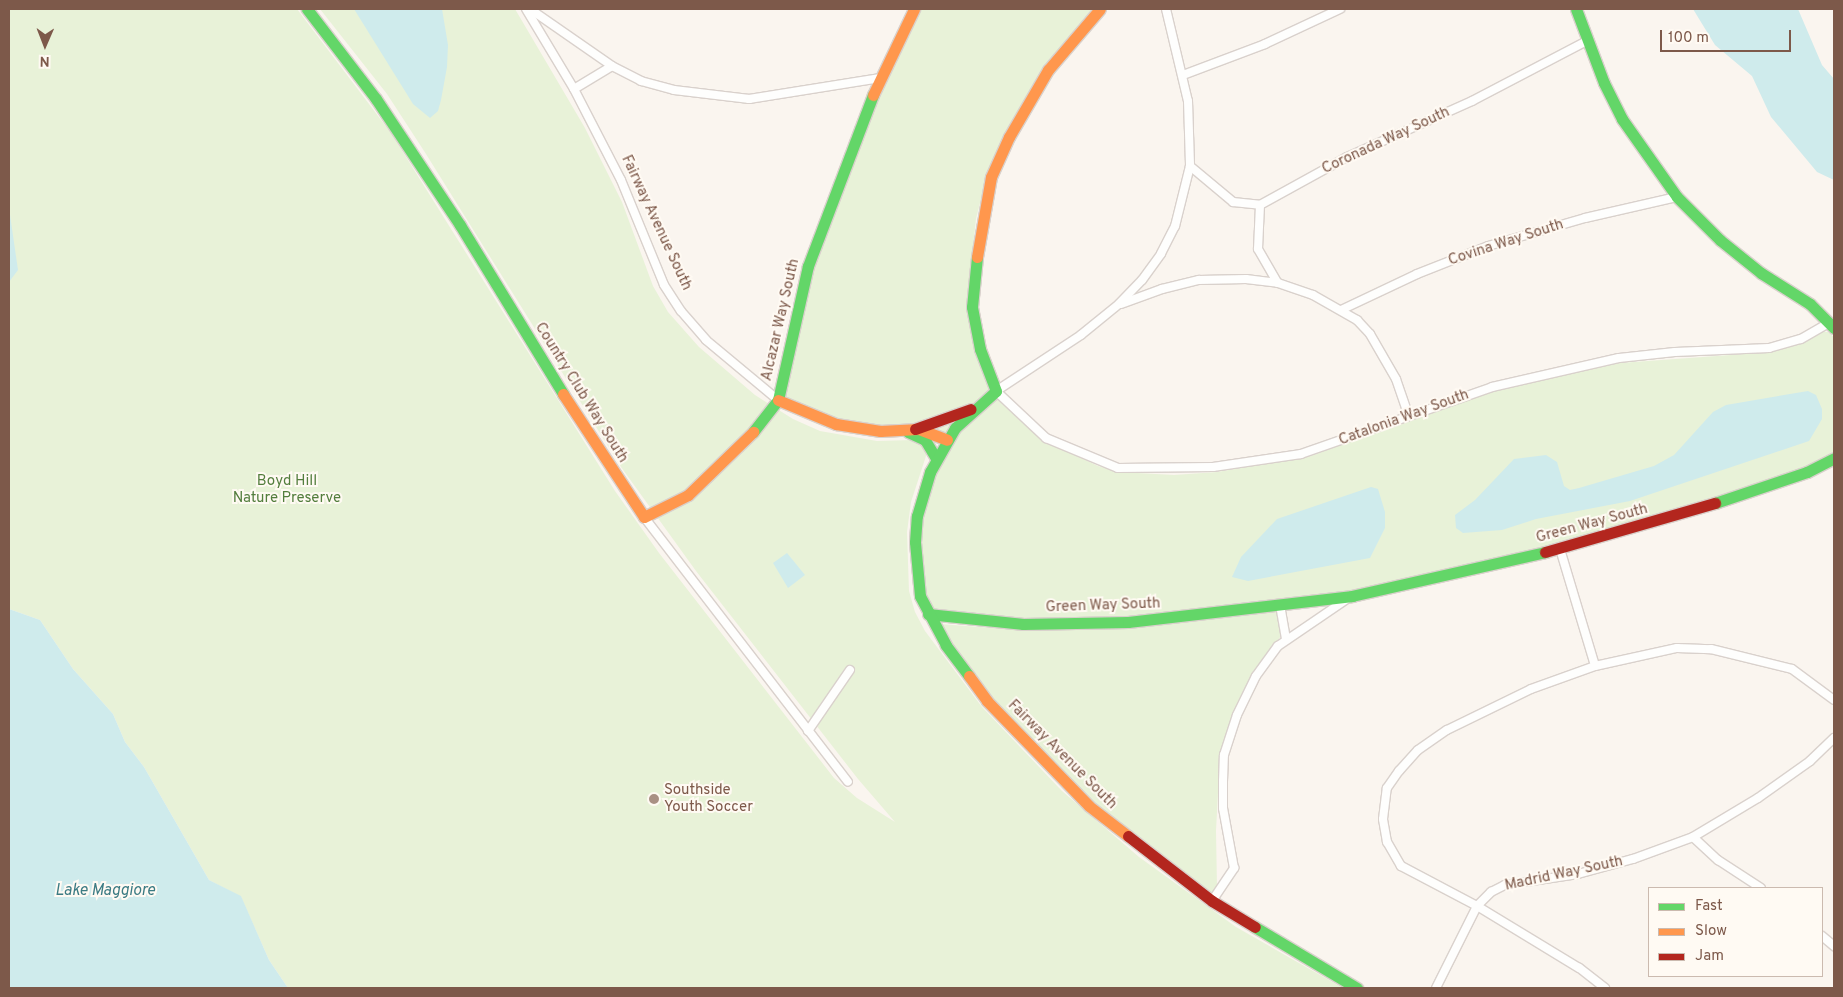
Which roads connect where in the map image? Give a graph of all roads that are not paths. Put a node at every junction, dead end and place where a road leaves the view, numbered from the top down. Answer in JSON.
{"nodes":[{"id":1,"x":306,"y":9,"type":"edge"},
{"id":2,"x":528,"y":9,"type":"edge"},
{"id":3,"x":914,"y":9,"type":"edge"},
{"id":4,"x":1100,"y":9,"type":"edge"},
{"id":5,"x":1166,"y":9,"type":"edge"},
{"id":6,"x":1340,"y":9,"type":"edge"},
{"id":7,"x":1576,"y":9,"type":"edge"},
{"id":8,"x":1587,"y":41,"type":"junction"},
{"id":9,"x":612,"y":66,"type":"junction"},
{"id":10,"x":1184,"y":75,"type":"junction"},
{"id":11,"x":880,"y":78,"type":"junction"},
{"id":12,"x":574,"y":89,"type":"junction"},
{"id":13,"x":1190,"y":166,"type":"junction"},
{"id":14,"x":1677,"y":197,"type":"junction"},
{"id":15,"x":1260,"y":205,"type":"junction"},
{"id":16,"x":1278,"y":284,"type":"junction"},
{"id":17,"x":1119,"y":304,"type":"junction"},
{"id":18,"x":1341,"y":310,"type":"junction"},
{"id":19,"x":1832,"y":326,"type":"edge"},
{"id":20,"x":996,"y":391,"type":"junction"},
{"id":21,"x":778,"y":400,"type":"junction"},
{"id":22,"x":975,"y":408,"type":"junction"},
{"id":23,"x":1408,"y":414,"type":"junction"},
{"id":24,"x":910,"y":430,"type":"junction"},
{"id":25,"x":947,"y":440,"type":"junction"},
{"id":26,"x":936,"y":458,"type":"junction"},
{"id":27,"x":1834,"y":458,"type":"edge"},
{"id":28,"x":644,"y":517,"type":"junction"},
{"id":29,"x":1560,"y":549,"type":"junction"},
{"id":30,"x":1352,"y":596,"type":"junction"},
{"id":31,"x":1280,"y":605,"type":"junction"},
{"id":32,"x":928,"y":614,"type":"junction"},
{"id":33,"x":1286,"y":640,"type":"junction"},
{"id":34,"x":1595,"y":666,"type":"junction"},
{"id":35,"x":850,"y":670,"type":"dead end"},
{"id":36,"x":1834,"y":700,"type":"edge"},
{"id":37,"x":808,"y":731,"type":"junction"},
{"id":38,"x":1834,"y":738,"type":"edge"},
{"id":39,"x":848,"y":782,"type":"dead end"},
{"id":40,"x":1693,"y":837,"type":"junction"},
{"id":41,"x":1759,"y":887,"type":"edge"},
{"id":42,"x":1212,"y":901,"type":"junction"},
{"id":43,"x":1477,"y":906,"type":"junction"},
{"id":44,"x":1823,"y":937,"type":"edge"},
{"id":45,"x":1834,"y":946,"type":"edge"},
{"id":46,"x":1357,"y":988,"type":"edge"},
{"id":47,"x":1436,"y":988,"type":"edge"},
{"id":48,"x":1605,"y":988,"type":"edge"}],
"edges":[{"from":1,"to":28,"type":"street","name":"Country Club Way South"},
{"from":2,"to":9,"type":"street"},
{"from":2,"to":12,"type":"street","name":"Fairway Avenue South"},
{"from":3,"to":11,"type":"street","name":"Alcazar Way South"},
{"from":4,"to":20,"type":"street"},
{"from":5,"to":10,"type":"street"},
{"from":6,"to":10,"type":"street"},
{"from":7,"to":8,"type":"street"},
{"from":8,"to":14,"type":"street"},
{"from":8,"to":15,"type":"street","name":"Coronada Way South"},
{"from":9,"to":11,"type":"street"},
{"from":9,"to":12,"type":"street"},
{"from":10,"to":13,"type":"street"},
{"from":11,"to":21,"type":"street","name":"Alcazar Way South"},
{"from":12,"to":21,"type":"street","name":"Fairway Avenue South"},
{"from":13,"to":15,"type":"street"},
{"from":13,"to":17,"type":"street"},
{"from":14,"to":18,"type":"street","name":"Covina Way South"},
{"from":14,"to":19,"type":"street"},
{"from":15,"to":16,"type":"street"},
{"from":16,"to":17,"type":"street"},
{"from":16,"to":18,"type":"street"},
{"from":17,"to":20,"type":"street"},
{"from":18,"to":23,"type":"street"},
{"from":19,"to":23,"type":"street","name":"Catalonia Way South"},
{"from":20,"to":22,"type":"street","name":"Fairway Avenue South"},
{"from":20,"to":23,"type":"street","name":"Catalonia Way South"},
{"from":21,"to":24,"type":"street","name":"Fairway Avenue South"},
{"from":21,"to":28,"type":"street","name":"Alcazar Way South"},
{"from":22,"to":24,"type":"street"},
{"from":22,"to":25,"type":"street","name":"Fairway Avenue South"},
{"from":24,"to":25,"type":"street","name":"Fairway Avenue South"},
{"from":24,"to":26,"type":"street"},
{"from":25,"to":26,"type":"street","name":"Fairway Avenue South"},
{"from":26,"to":32,"type":"street","name":"Fairway Avenue South"},
{"from":27,"to":29,"type":"street","name":"Green Way South"},
{"from":28,"to":37,"type":"street","name":"Country Club Way South"},
{"from":29,"to":30,"type":"street","name":"Green Way South"},
{"from":29,"to":34,"type":"street"},
{"from":30,"to":31,"type":"street","name":"Green Way South"},
{"from":30,"to":33,"type":"street","name":"Green Way South"},
{"from":31,"to":32,"type":"street","name":"Green Way South"},
{"from":31,"to":33,"type":"street"},
{"from":32,"to":42,"type":"street","name":"Fairway Avenue South"},
{"from":33,"to":42,"type":"street","name":"Green Way South"},
{"from":34,"to":36,"type":"street"},
{"from":34,"to":43,"type":"street"},
{"from":35,"to":37,"type":"street"},
{"from":37,"to":39,"type":"street","name":"Country Club Way South"},
{"from":38,"to":40,"type":"street","name":"Madrid Way South"},
{"from":40,"to":41,"type":"street"},
{"from":40,"to":43,"type":"street","name":"Madrid Way South"},
{"from":42,"to":46,"type":"street","name":"Fairway Avenue South"},
{"from":43,"to":47,"type":"street","name":"Madrid Way South"},
{"from":43,"to":48,"type":"street"},
{"from":44,"to":45,"type":"street"}]}
